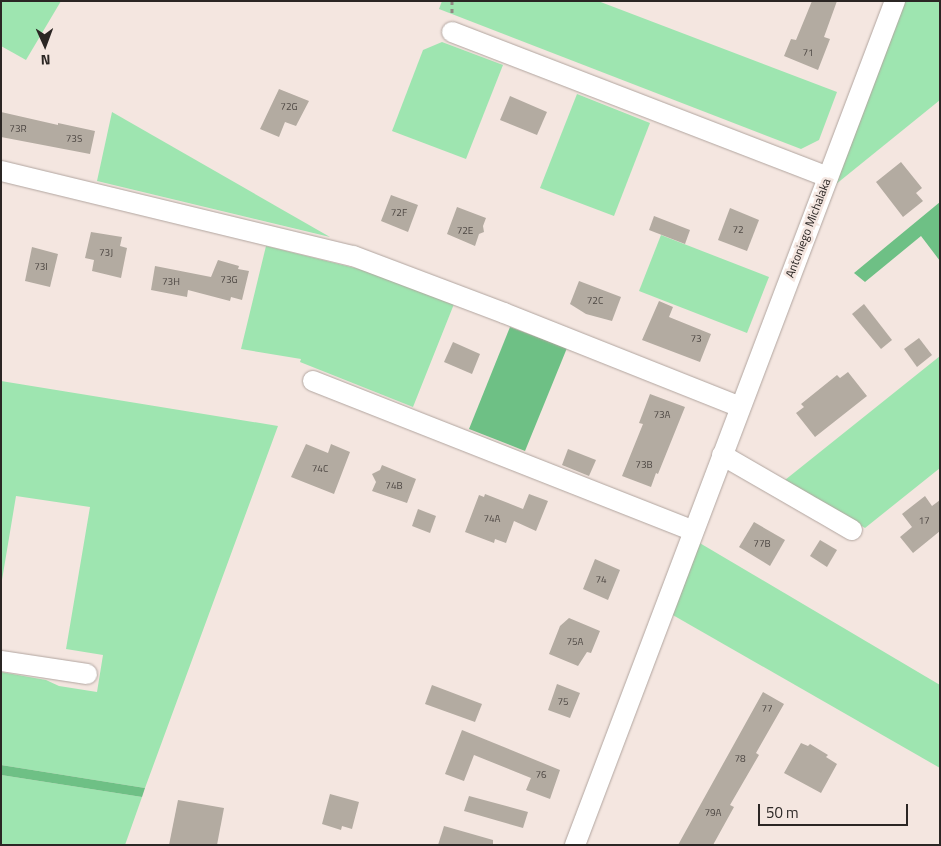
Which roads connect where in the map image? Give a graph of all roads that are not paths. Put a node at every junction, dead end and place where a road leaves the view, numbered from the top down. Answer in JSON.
{"nodes":[{"id":1,"x":894,"y":1,"type":"edge"},
{"id":2,"x":452,"y":32,"type":"dead end"},
{"id":3,"x":1,"y":172,"type":"edge"},
{"id":4,"x":828,"y":177,"type":"junction"},
{"id":5,"x":313,"y":381,"type":"dead end"},
{"id":6,"x":740,"y":407,"type":"junction"},
{"id":7,"x":722,"y":455,"type":"junction"},
{"id":8,"x":852,"y":530,"type":"dead end"},
{"id":9,"x":693,"y":532,"type":"junction"},
{"id":10,"x":1,"y":661,"type":"edge"},
{"id":11,"x":87,"y":674,"type":"dead end"},
{"id":12,"x":574,"y":845,"type":"edge"}],
"edges":[{"from":1,"to":4,"type":"street","name":"Antoniego Michalaka"},
{"from":2,"to":4,"type":"street"},
{"from":3,"to":6,"type":"street"},
{"from":4,"to":6,"type":"street","name":"Antoniego Michalaka"},
{"from":5,"to":9,"type":"street"},
{"from":6,"to":7,"type":"street","name":"Antoniego Michalaka"},
{"from":7,"to":8,"type":"street"},
{"from":7,"to":9,"type":"street","name":"Antoniego Michalaka"},
{"from":9,"to":12,"type":"street","name":"Antoniego Michalaka"},
{"from":10,"to":11,"type":"street"}]}
